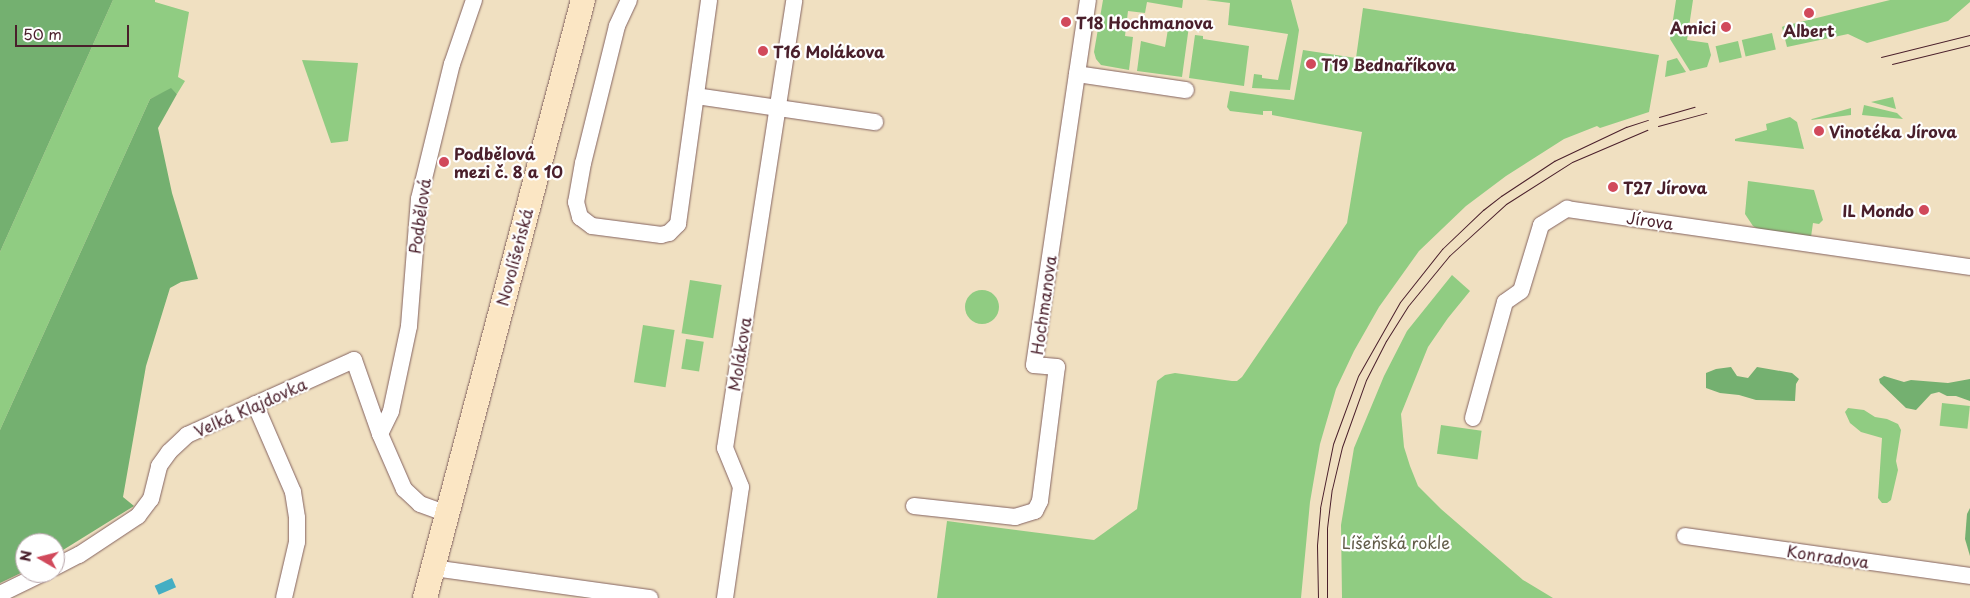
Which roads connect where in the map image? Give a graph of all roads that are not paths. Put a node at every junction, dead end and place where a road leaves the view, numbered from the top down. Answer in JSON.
{"nodes":[{"id":1,"x":474,"y":0,"type":"edge"},
{"id":2,"x":583,"y":0,"type":"edge"},
{"id":3,"x":629,"y":0,"type":"edge"},
{"id":4,"x":709,"y":0,"type":"edge"},
{"id":5,"x":794,"y":0,"type":"edge"},
{"id":6,"x":1088,"y":0,"type":"edge"},
{"id":7,"x":1077,"y":74,"type":"junction"},
{"id":8,"x":1186,"y":90,"type":"dead end"},
{"id":9,"x":696,"y":96,"type":"junction"},
{"id":10,"x":777,"y":107,"type":"junction"},
{"id":11,"x":875,"y":122,"type":"dead end"},
{"id":12,"x":1970,"y":268,"type":"edge"},
{"id":13,"x":255,"y":404,"type":"junction"},
{"id":14,"x":1473,"y":418,"type":"dead end"},
{"id":15,"x":380,"y":434,"type":"junction"},
{"id":16,"x":914,"y":506,"type":"dead end"},
{"id":17,"x":448,"y":514,"type":"junction"},
{"id":18,"x":1685,"y":536,"type":"dead end"},
{"id":19,"x":65,"y":562,"type":"edge"},
{"id":20,"x":433,"y":568,"type":"junction"},
{"id":21,"x":1970,"y":576,"type":"edge"},
{"id":22,"x":23,"y":583,"type":"edge"},
{"id":23,"x":542,"y":591,"type":"edge"},
{"id":24,"x":0,"y":594,"type":"edge"},
{"id":25,"x":284,"y":598,"type":"edge"},
{"id":26,"x":425,"y":598,"type":"edge"},
{"id":27,"x":650,"y":598,"type":"edge"},
{"id":28,"x":724,"y":598,"type":"edge"}],
"edges":[{"from":1,"to":15,"type":"street","name":"Podbělová"},
{"from":2,"to":17,"type":"street","name":"Novolíšeňská"},
{"from":3,"to":9,"type":"street"},
{"from":4,"to":9,"type":"street"},
{"from":5,"to":10,"type":"street","name":"Molákova"},
{"from":6,"to":7,"type":"street","name":"Hochmanova"},
{"from":7,"to":8,"type":"street"},
{"from":7,"to":16,"type":"street","name":"Hochmanova"},
{"from":9,"to":10,"type":"street"},
{"from":10,"to":11,"type":"street"},
{"from":10,"to":28,"type":"street","name":"Molákova"},
{"from":12,"to":14,"type":"street","name":"Jírova"},
{"from":13,"to":15,"type":"street","name":"Velká Klajdovka"},
{"from":13,"to":19,"type":"street","name":"Velká Klajdovka"},
{"from":13,"to":25,"type":"street"},
{"from":15,"to":17,"type":"street"},
{"from":17,"to":20,"type":"street","name":"Novolíšeňská"},
{"from":18,"to":21,"type":"street","name":"Konradova"},
{"from":20,"to":23,"type":"street"},
{"from":20,"to":26,"type":"street","name":"Novolíšeňská"},
{"from":22,"to":24,"type":"street"},
{"from":23,"to":27,"type":"street"}]}
